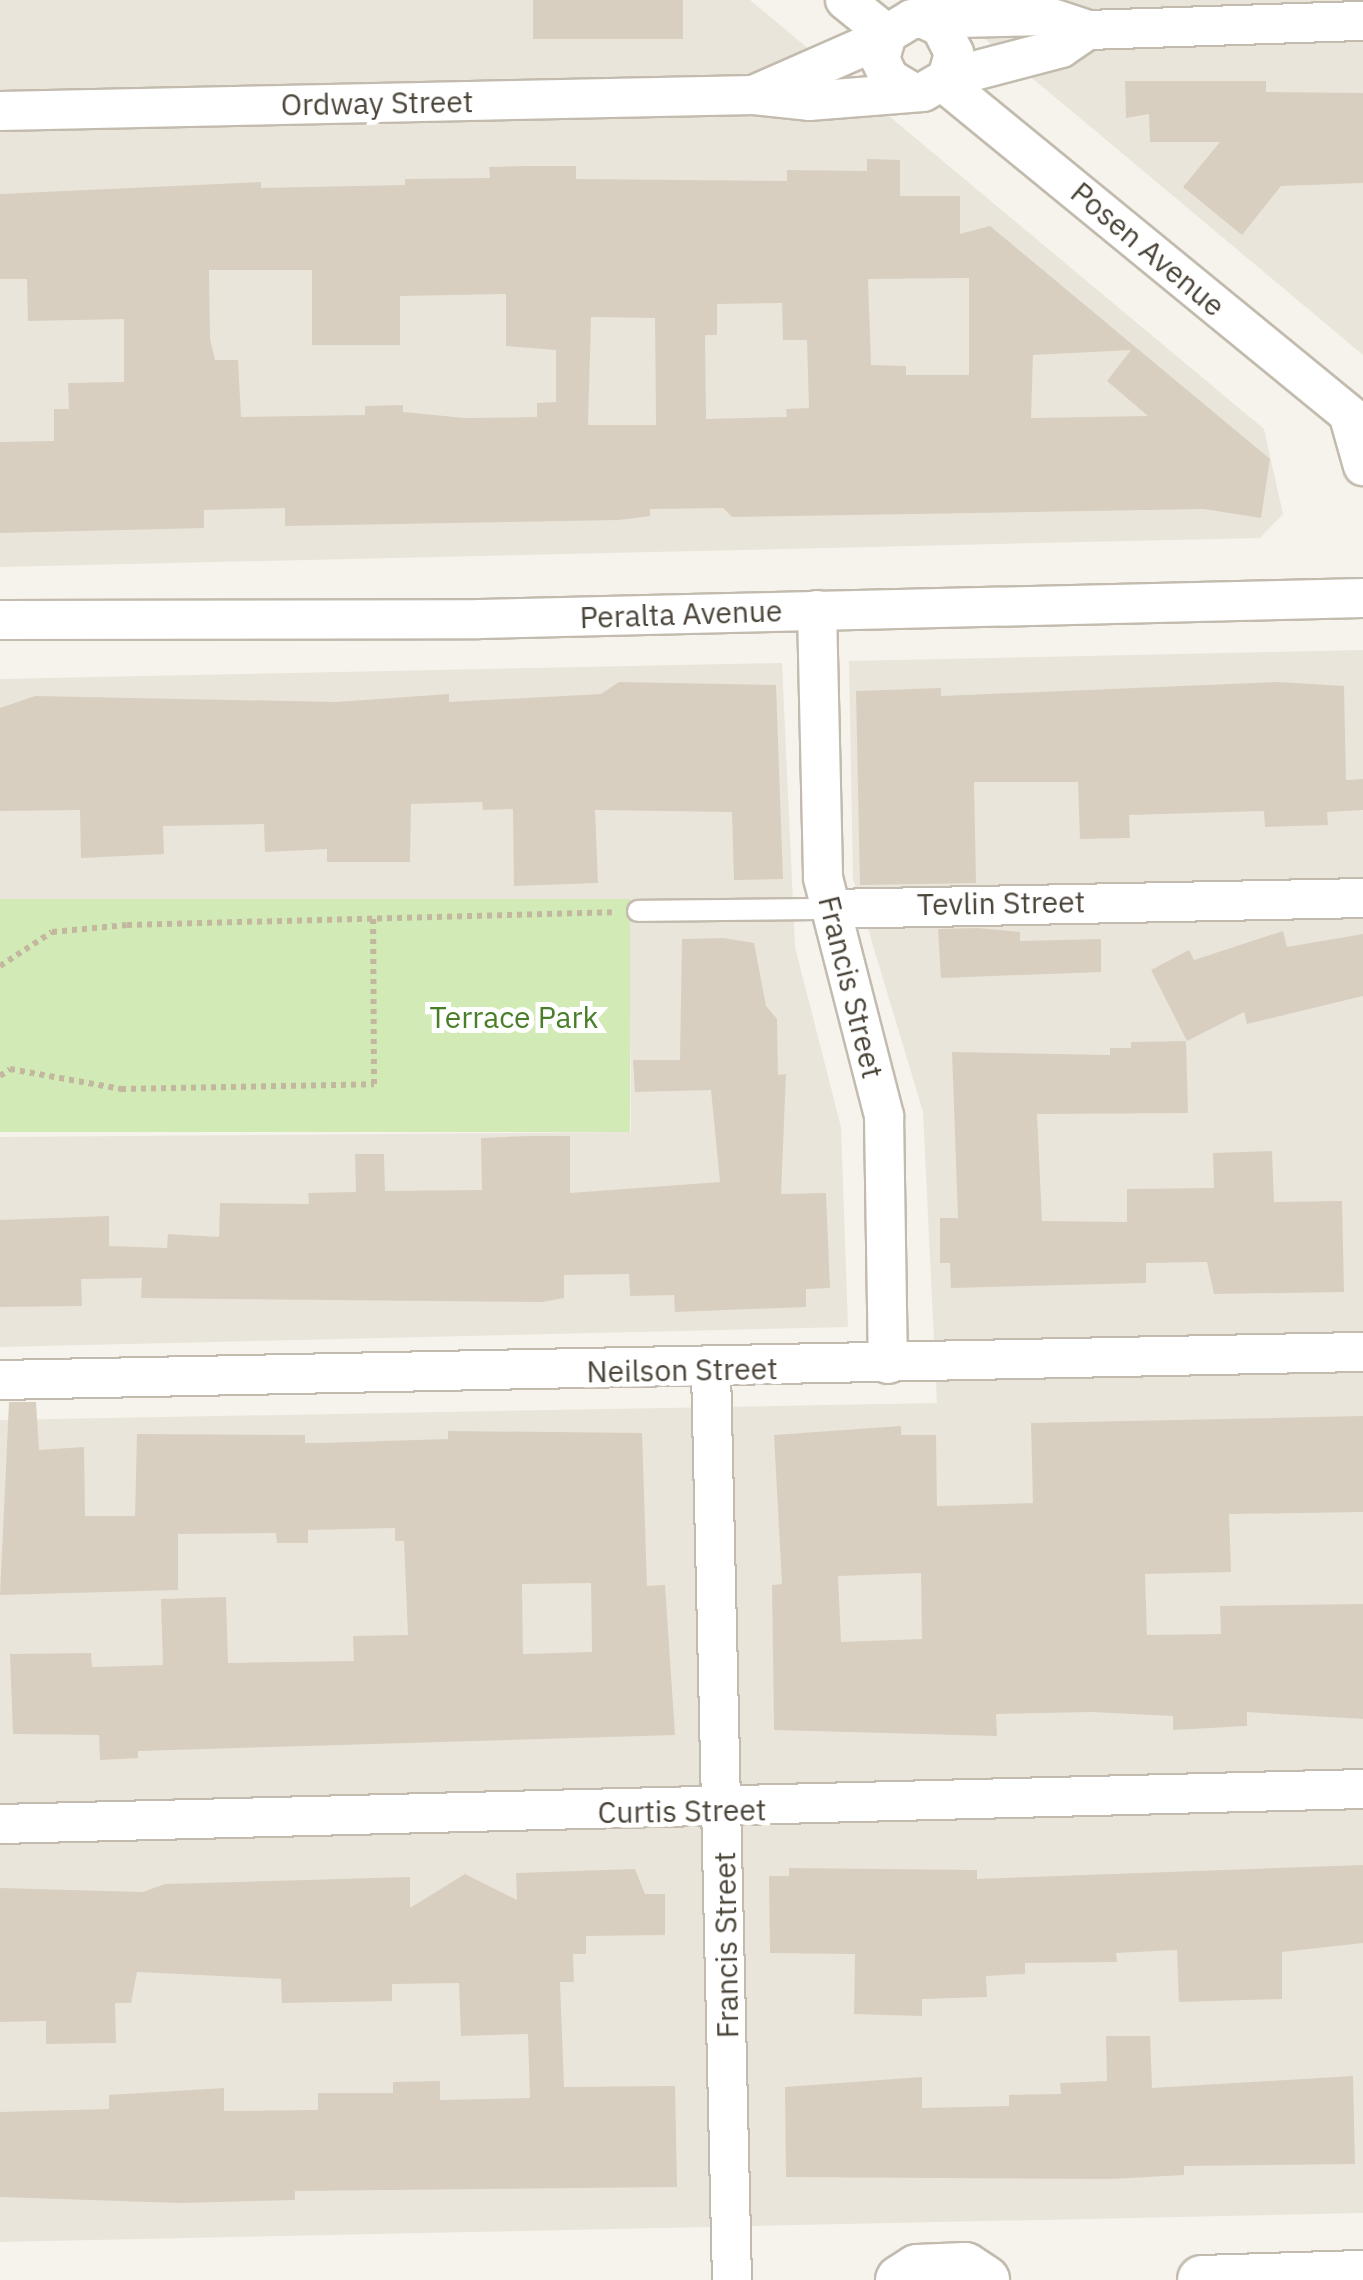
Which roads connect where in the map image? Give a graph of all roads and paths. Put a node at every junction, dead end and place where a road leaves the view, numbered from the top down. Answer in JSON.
{"nodes":[{"id":1,"x":845,"y":0,"type":"edge"},
{"id":2,"x":924,"y":19,"type":"junction"},
{"id":3,"x":1363,"y":21,"type":"edge"},
{"id":4,"x":1088,"y":30,"type":"junction"},
{"id":5,"x":886,"y":36,"type":"junction"},
{"id":6,"x":934,"y":84,"type":"junction"},
{"id":7,"x":754,"y":95,"type":"junction"},
{"id":8,"x":0,"y":111,"type":"edge"},
{"id":9,"x":1356,"y":423,"type":"edge"},
{"id":10,"x":1363,"y":466,"type":"edge"},
{"id":11,"x":1363,"y":598,"type":"edge"},
{"id":12,"x":817,"y":610,"type":"junction"},
{"id":13,"x":0,"y":620,"type":"edge"},
{"id":14,"x":1363,"y":898,"type":"edge"},
{"id":15,"x":831,"y":909,"type":"junction"},
{"id":16,"x":638,"y":911,"type":"joint"},
{"id":17,"x":373,"y":918,"type":"junction"},
{"id":18,"x":0,"y":966,"type":"edge"},
{"id":19,"x":0,"y":1076,"type":"edge"},
{"id":20,"x":1363,"y":1352,"type":"edge"},
{"id":21,"x":888,"y":1364,"type":"junction"},
{"id":22,"x":711,"y":1370,"type":"junction"},
{"id":23,"x":0,"y":1380,"type":"edge"},
{"id":24,"x":1363,"y":1790,"type":"edge"},
{"id":25,"x":722,"y":1810,"type":"junction"},
{"id":26,"x":0,"y":1824,"type":"edge"},
{"id":27,"x":1363,"y":2275,"type":"edge"},
{"id":28,"x":732,"y":2280,"type":"edge"},
{"id":29,"x":900,"y":2280,"type":"edge"},
{"id":30,"x":986,"y":2280,"type":"edge"},
{"id":31,"x":1202,"y":2280,"type":"edge"}],
"edges":[{"from":1,"to":5,"type":"street"},
{"from":2,"to":4,"type":"street","name":"Ordway Street"},
{"from":2,"to":5,"type":"street","name":"Ordway Street"},
{"from":2,"to":6,"type":"street"},
{"from":3,"to":4,"type":"street","name":"Ordway Street"},
{"from":4,"to":6,"type":"street","name":"Ordway Street"},
{"from":5,"to":6,"type":"street","name":"Posen Avenue"},
{"from":5,"to":7,"type":"street","name":"Ordway Street"},
{"from":6,"to":7,"type":"street","name":"Ordway Street"},
{"from":6,"to":9,"type":"street","name":"Posen Avenue"},
{"from":7,"to":8,"type":"street","name":"Ordway Street"},
{"from":9,"to":10,"type":"street","name":"Posen Avenue"},
{"from":11,"to":12,"type":"street","name":"Peralta Avenue"},
{"from":12,"to":13,"type":"street","name":"Peralta Avenue"},
{"from":12,"to":15,"type":"street","name":"Francis Street"},
{"from":14,"to":15,"type":"street","name":"Tevlin Street"},
{"from":15,"to":16,"type":"lane","name":"Tevlin Street"},
{"from":15,"to":21,"type":"street","name":"Francis Street"},
{"from":16,"to":17,"type":"path"},
{"from":17,"to":18,"type":"path"},
{"from":17,"to":19,"type":"path"},
{"from":20,"to":21,"type":"street","name":"Neilson Street"},
{"from":21,"to":22,"type":"street","name":"Neilson Street"},
{"from":22,"to":23,"type":"street","name":"Neilson Street"},
{"from":22,"to":25,"type":"street","name":"Francis Street"},
{"from":24,"to":25,"type":"street","name":"Curtis Street"},
{"from":25,"to":26,"type":"street","name":"Curtis Street"},
{"from":25,"to":28,"type":"street","name":"Francis Street"},
{"from":27,"to":31,"type":"street"},
{"from":29,"to":30,"type":"street"}]}
